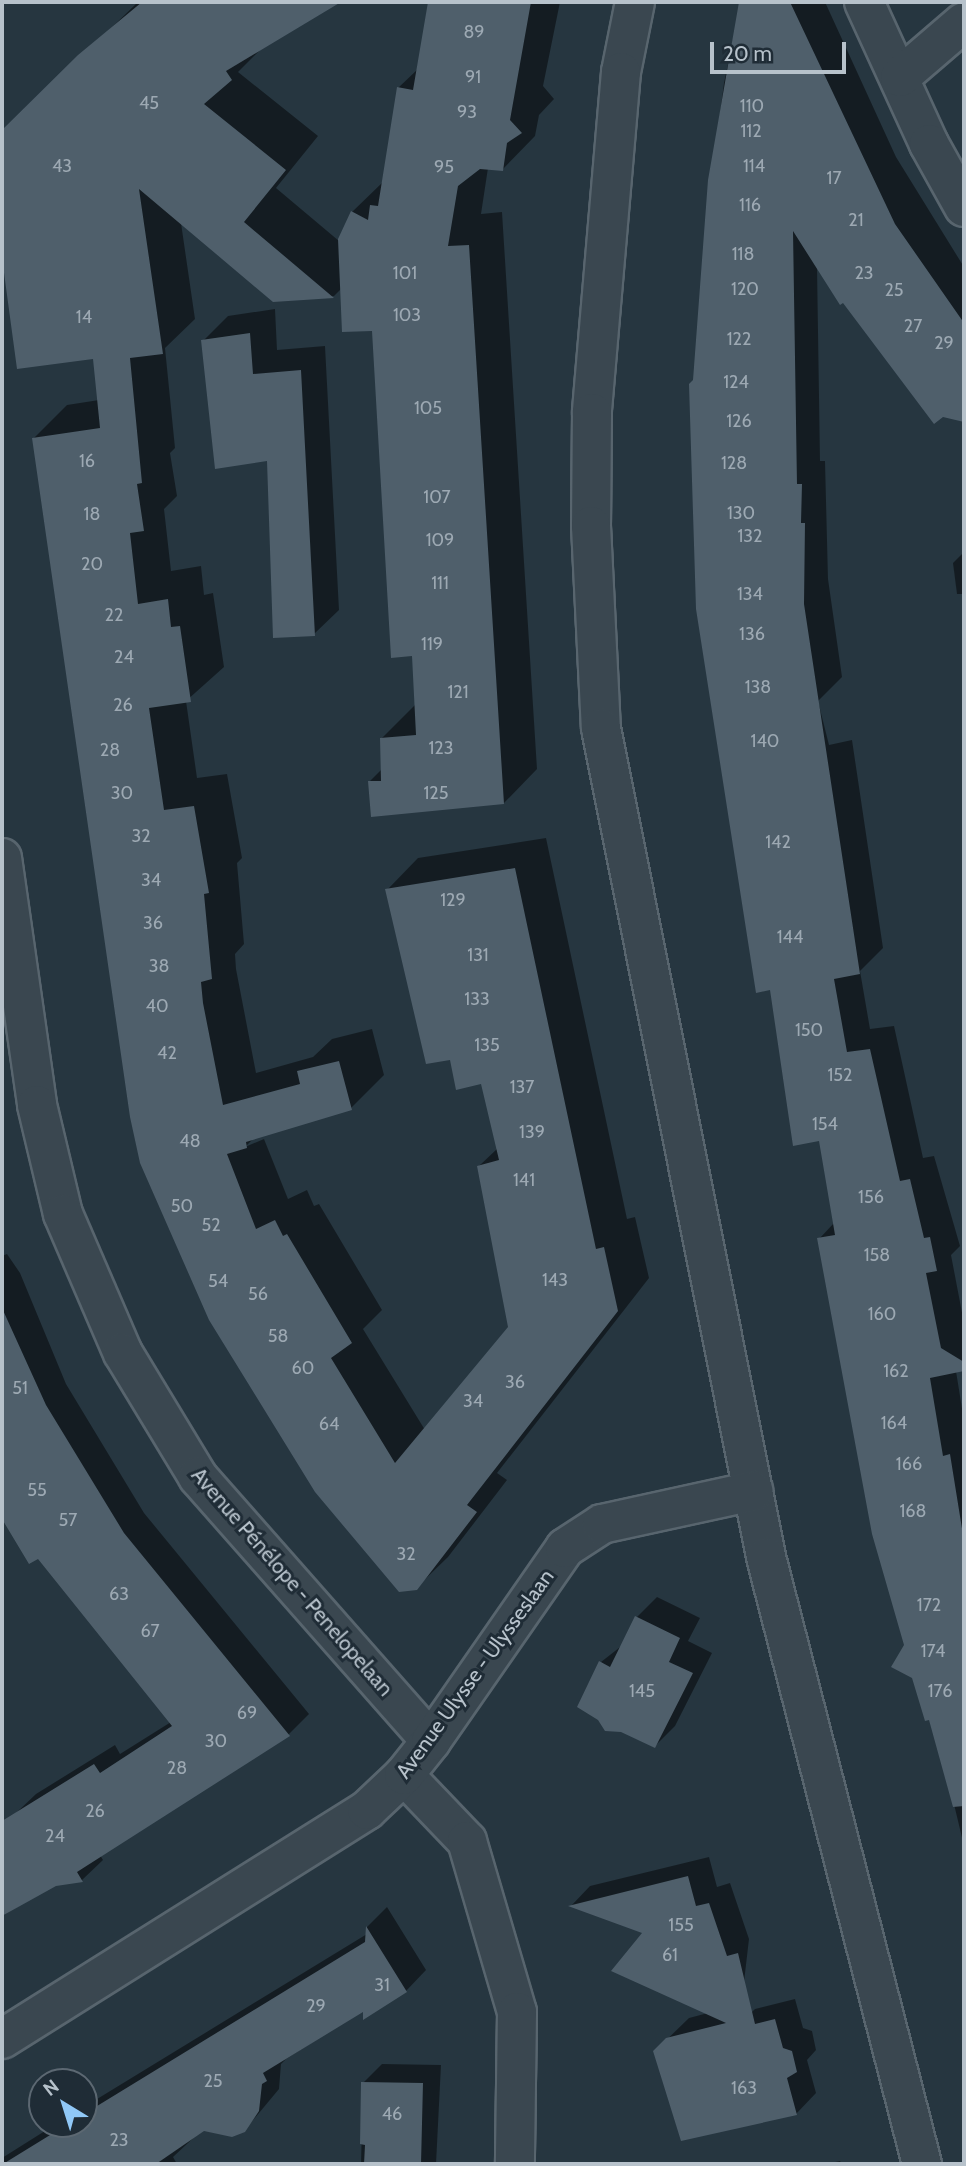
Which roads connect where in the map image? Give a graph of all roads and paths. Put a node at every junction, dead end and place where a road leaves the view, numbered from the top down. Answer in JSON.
{"nodes":[{"id":1,"x":635,"y":2,"type":"edge"},
{"id":2,"x":864,"y":2,"type":"edge"},
{"id":3,"x":964,"y":22,"type":"edge"},
{"id":4,"x":900,"y":78,"type":"junction"},
{"id":5,"x":964,"y":207,"type":"edge"},
{"id":6,"x":2,"y":858,"type":"edge"},
{"id":7,"x":752,"y":1491,"type":"junction"},
{"id":8,"x":431,"y":1741,"type":"junction"},
{"id":9,"x":404,"y":1775,"type":"junction"},
{"id":10,"x":2,"y":2039,"type":"edge"},
{"id":11,"x":514,"y":2164,"type":"edge"},
{"id":12,"x":922,"y":2164,"type":"edge"}],
"edges":[{"from":1,"to":7,"type":"street"},
{"from":2,"to":4,"type":"street"},
{"from":3,"to":4,"type":"street"},
{"from":4,"to":5,"type":"street"},
{"from":6,"to":8,"type":"street","name":"Avenue Pénélope - Penelopelaan"},
{"from":7,"to":8,"type":"street","name":"Avenue Ulysse - Ulysseslaan"},
{"from":7,"to":12,"type":"street"},
{"from":8,"to":9,"type":"street","name":"Avenue Ulysse - Ulysseslaan"},
{"from":9,"to":10,"type":"street","name":"Avenue Ulysse - Ulysseslaan"},
{"from":9,"to":11,"type":"street"}]}
